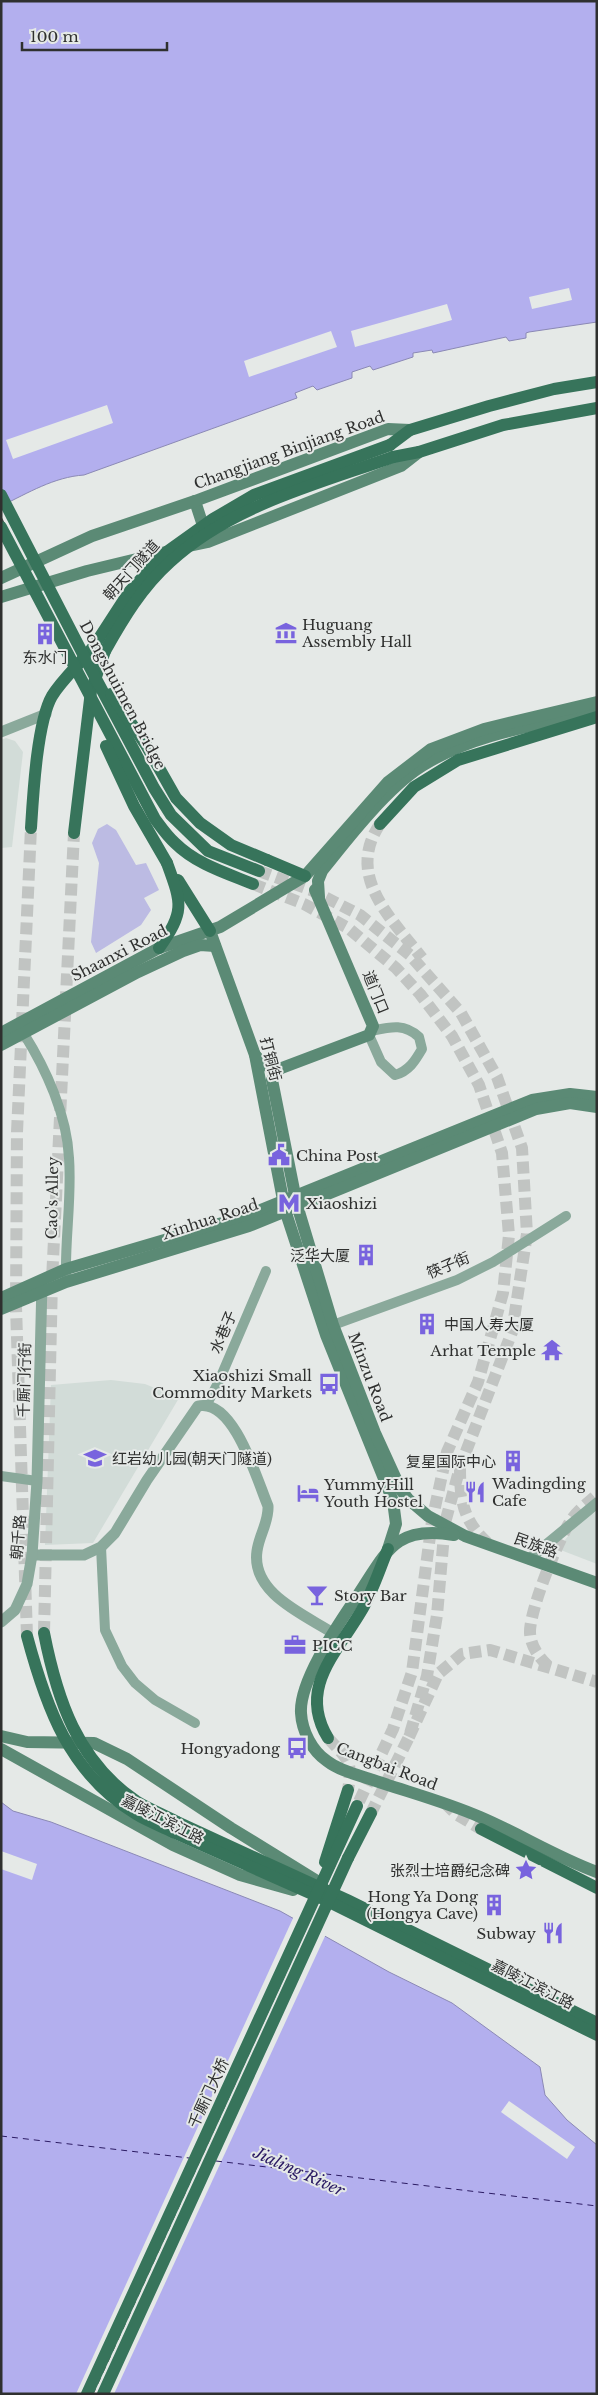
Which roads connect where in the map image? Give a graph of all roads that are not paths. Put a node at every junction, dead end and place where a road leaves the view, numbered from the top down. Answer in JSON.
{"nodes":[{"id":1,"x":597,"y":382,"type":"edge"},
{"id":2,"x":597,"y":408,"type":"edge"},
{"id":3,"x":410,"y":430,"type":"junction"},
{"id":4,"x":392,"y":451,"type":"junction"},
{"id":5,"x":419,"y":452,"type":"junction"},
{"id":6,"x":1,"y":495,"type":"edge"},
{"id":7,"x":195,"y":501,"type":"junction"},
{"id":8,"x":1,"y":527,"type":"edge"},
{"id":9,"x":208,"y":542,"type":"junction"},
{"id":10,"x":1,"y":578,"type":"edge"},
{"id":11,"x":1,"y":597,"type":"edge"},
{"id":12,"x":99,"y":649,"type":"junction"},
{"id":13,"x":86,"y":660,"type":"junction"},
{"id":14,"x":74,"y":668,"type":"junction"},
{"id":15,"x":597,"y":702,"type":"edge"},
{"id":16,"x":597,"y":712,"type":"edge"},
{"id":17,"x":46,"y":714,"type":"junction"},
{"id":18,"x":597,"y":717,"type":"edge"},
{"id":19,"x":1,"y":732,"type":"edge"},
{"id":20,"x":380,"y":824,"type":"tunnel mouth"},
{"id":21,"x":31,"y":828,"type":"tunnel mouth"},
{"id":22,"x":74,"y":833,"type":"tunnel mouth"},
{"id":23,"x":259,"y":871,"type":"tunnel mouth"},
{"id":24,"x":304,"y":876,"type":"junction"},
{"id":25,"x":253,"y":884,"type":"tunnel mouth"},
{"id":26,"x":183,"y":896,"type":"junction"},
{"id":27,"x":319,"y":897,"type":"junction"},
{"id":28,"x":210,"y":931,"type":"junction"},
{"id":29,"x":215,"y":946,"type":"junction"},
{"id":30,"x":159,"y":948,"type":"junction"},
{"id":31,"x":1,"y":1033,"type":"edge"},
{"id":32,"x":370,"y":1033,"type":"junction"},
{"id":33,"x":24,"y":1034,"type":"junction"},
{"id":34,"x":1,"y":1045,"type":"edge"},
{"id":35,"x":256,"y":1056,"type":"junction"},
{"id":36,"x":279,"y":1069,"type":"junction"},
{"id":37,"x":597,"y":1097,"type":"edge"},
{"id":38,"x":597,"y":1107,"type":"edge"},
{"id":39,"x":290,"y":1203,"type":"junction"},
{"id":40,"x":566,"y":1216,"type":"dead end"},
{"id":41,"x":266,"y":1271,"type":"dead end"},
{"id":42,"x":66,"y":1276,"type":"junction"},
{"id":43,"x":42,"y":1286,"type":"junction"},
{"id":44,"x":1,"y":1298,"type":"edge"},
{"id":45,"x":1,"y":1310,"type":"edge"},
{"id":46,"x":332,"y":1324,"type":"junction"},
{"id":47,"x":206,"y":1404,"type":"junction"},
{"id":48,"x":1,"y":1476,"type":"edge"},
{"id":49,"x":37,"y":1481,"type":"junction"},
{"id":50,"x":597,"y":1503,"type":"edge"},
{"id":51,"x":465,"y":1536,"type":"junction"},
{"id":52,"x":101,"y":1548,"type":"junction"},
{"id":53,"x":388,"y":1549,"type":"junction"},
{"id":54,"x":32,"y":1555,"type":"junction"},
{"id":55,"x":529,"y":1559,"type":"junction"},
{"id":56,"x":597,"y":1583,"type":"edge"},
{"id":57,"x":1,"y":1622,"type":"edge"},
{"id":58,"x":44,"y":1633,"type":"tunnel mouth"},
{"id":59,"x":333,"y":1633,"type":"junction"},
{"id":60,"x":27,"y":1636,"type":"tunnel mouth"},
{"id":61,"x":195,"y":1723,"type":"dead end"},
{"id":62,"x":1,"y":1736,"type":"edge"},
{"id":63,"x":328,"y":1738,"type":"tunnel mouth"},
{"id":64,"x":28,"y":1742,"type":"junction"},
{"id":65,"x":1,"y":1749,"type":"edge"},
{"id":66,"x":29,"y":1764,"type":"junction"},
{"id":67,"x":348,"y":1790,"type":"tunnel mouth"},
{"id":68,"x":357,"y":1806,"type":"tunnel mouth"},
{"id":69,"x":371,"y":1813,"type":"tunnel mouth"},
{"id":70,"x":481,"y":1829,"type":"tunnel mouth"},
{"id":71,"x":597,"y":1872,"type":"edge"},
{"id":72,"x":597,"y":1888,"type":"edge"},
{"id":73,"x":317,"y":1898,"type":"junction"},
{"id":74,"x":348,"y":1900,"type":"junction"},
{"id":75,"x":597,"y":2023,"type":"edge"},
{"id":76,"x":597,"y":2035,"type":"edge"},
{"id":77,"x":87,"y":2394,"type":"edge"},
{"id":78,"x":102,"y":2394,"type":"edge"}],
"edges":[{"from":1,"to":3,"type":"main road","name":"Changjiang Binjiang Road"},
{"from":2,"to":5,"type":"main road"},
{"from":3,"to":4,"type":"main road","name":"朝天门隧道"},
{"from":3,"to":5,"type":"main road"},
{"from":3,"to":7,"type":"main road","name":"Changjiang Binjiang Road"},
{"from":4,"to":5,"type":"main road","name":"朝天门隧道"},
{"from":4,"to":12,"type":"main road","name":"朝天门隧道","bridge":true},
{"from":5,"to":9,"type":"main road"},
{"from":6,"to":13,"type":"main road","name":"Dongshuimen Bridge","bridge":true},
{"from":7,"to":9,"type":"main road"},
{"from":7,"to":10,"type":"main road","name":"Changjiang Binjiang Road"},
{"from":8,"to":14,"type":"main road","name":"Dongshuimen Bridge","bridge":true},
{"from":9,"to":11,"type":"main road"},
{"from":12,"to":17,"type":"main road","name":"朝天门隧道"},
{"from":12,"to":22,"type":"main road","name":"朝天门隧道"},
{"from":13,"to":23,"type":"main road","name":"Dongshuimen Bridge","bridge":true},
{"from":13,"to":24,"type":"main road","bridge":true},
{"from":14,"to":25,"type":"main road","name":"Dongshuimen Bridge","bridge":true},
{"from":14,"to":26,"type":"main road","bridge":true},
{"from":15,"to":24,"type":"main road","name":"Shaanxi Road"},
{"from":16,"to":27,"type":"main road"},
{"from":17,"to":19,"type":"street"},
{"from":17,"to":21,"type":"main road","name":"朝天门隧道"},
{"from":18,"to":20,"type":"main road"},
{"from":24,"to":27,"type":"main road","name":"道门口"},
{"from":24,"to":28,"type":"main road","name":"Shaanxi Road"},
{"from":26,"to":28,"type":"main road"},
{"from":26,"to":30,"type":"main road"},
{"from":27,"to":32,"type":"main road","name":"道门口"},
{"from":28,"to":29,"type":"main road","name":"打铜街"},
{"from":28,"to":30,"type":"main road","name":"Shaanxi Road"},
{"from":29,"to":33,"type":"main road","name":"Shaanxi Road"},
{"from":29,"to":35,"type":"main road","name":"打铜街"},
{"from":30,"to":31,"type":"main road","name":"Shaanxi Road"},
{"from":32,"to":32,"type":"street"},
{"from":32,"to":36,"type":"main road","name":"道门口"},
{"from":33,"to":34,"type":"main road","name":"Shaanxi Road"},
{"from":33,"to":42,"type":"street","name":"Cao's Alley"},
{"from":35,"to":36,"type":"main road"},
{"from":35,"to":39,"type":"main road","name":"打铜街"},
{"from":36,"to":39,"type":"main road","name":"打铜街"},
{"from":37,"to":39,"type":"main road","name":"Xinhua Road"},
{"from":38,"to":39,"type":"main road","name":"Xinhua Road"},
{"from":39,"to":42,"type":"main road","name":"Xinhua Road"},
{"from":39,"to":46,"type":"main road","name":"Minzu Road"},
{"from":39,"to":53,"type":"main road","name":"Minzu Road"},
{"from":40,"to":46,"type":"street","name":"筷子街"},
{"from":41,"to":47,"type":"street","name":"水巷子"},
{"from":42,"to":43,"type":"main road","name":"Xinhua Road"},
{"from":43,"to":44,"type":"main road","name":"Xinhua Road"},
{"from":43,"to":45,"type":"main road","name":"Xinhua Road"},
{"from":43,"to":49,"type":"street","name":"千厮门行街"},
{"from":46,"to":51,"type":"main road","name":"Minzu Road"},
{"from":47,"to":52,"type":"street"},
{"from":47,"to":59,"type":"street"},
{"from":48,"to":49,"type":"street"},
{"from":49,"to":54,"type":"street","name":"朝千路"},
{"from":50,"to":55,"type":"street"},
{"from":51,"to":53,"type":"main road","name":"Cangbai Road"},
{"from":51,"to":55,"type":"main road","name":"民族路"},
{"from":52,"to":54,"type":"street"},
{"from":52,"to":61,"type":"street"},
{"from":53,"to":59,"type":"main road","name":"Cangbai Road"},
{"from":53,"to":63,"type":"main road"},
{"from":54,"to":57,"type":"street","name":"朝千路"},
{"from":55,"to":56,"type":"main road","name":"民族路"},
{"from":58,"to":74,"type":"main road","name":"嘉陵江滨江路","bridge":true},
{"from":59,"to":71,"type":"main road","name":"Cangbai Road"},
{"from":60,"to":73,"type":"main road","name":"嘉陵江滨江路","bridge":true},
{"from":62,"to":64,"type":"main road","name":"嘉陵江滨江路"},
{"from":64,"to":66,"type":"main road"},
{"from":64,"to":74,"type":"main road","name":"嘉陵江滨江路","bridge":true},
{"from":65,"to":66,"type":"main road","name":"嘉陵江滨江路"},
{"from":66,"to":73,"type":"main road","name":"嘉陵江滨江路"},
{"from":67,"to":73,"type":"main road","bridge":true},
{"from":68,"to":73,"type":"main road","name":"千厮门大桥","bridge":true},
{"from":69,"to":78,"type":"main road","name":"千厮门大桥","bridge":true},
{"from":70,"to":72,"type":"main road"},
{"from":73,"to":76,"type":"main road","name":"嘉陵江滨江路"},
{"from":73,"to":77,"type":"main road","name":"千厮门大桥","bridge":true},
{"from":74,"to":75,"type":"main road","name":"嘉陵江滨江路"}]}
